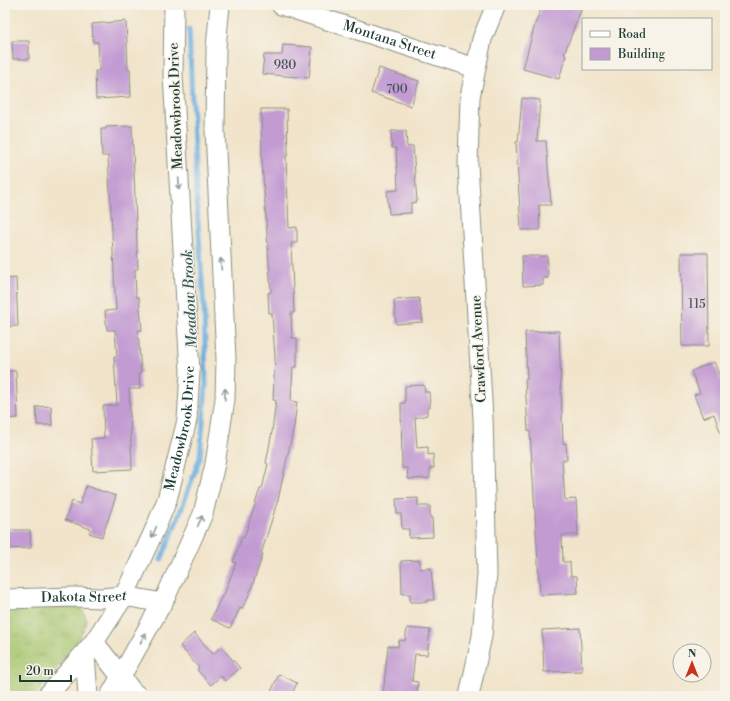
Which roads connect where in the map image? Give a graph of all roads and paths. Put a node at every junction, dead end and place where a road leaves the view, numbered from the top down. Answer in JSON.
{"nodes":[{"id":1,"x":174,"y":5,"type":"edge"},
{"id":2,"x":220,"y":5,"type":"edge"},
{"id":3,"x":281,"y":5,"type":"edge"},
{"id":4,"x":496,"y":5,"type":"edge"},
{"id":5,"x":476,"y":68,"type":"junction"},
{"id":6,"x":124,"y":596,"type":"junction"},
{"id":7,"x":5,"y":599,"type":"edge"},
{"id":8,"x":163,"y":603,"type":"junction"},
{"id":9,"x":90,"y":648,"type":"junction"},
{"id":10,"x":121,"y":678,"type":"junction"},
{"id":11,"x":47,"y":696,"type":"edge"},
{"id":12,"x":88,"y":696,"type":"edge"},
{"id":13,"x":110,"y":696,"type":"edge"},
{"id":14,"x":138,"y":696,"type":"edge"},
{"id":15,"x":469,"y":696,"type":"edge"}],
"edges":[{"from":1,"to":6,"type":"street","name":"Meadowbrook Drive","one_way":true},
{"from":8,"to":2,"type":"street","one_way":true},
{"from":3,"to":5,"type":"street","name":"Montana Street"},
{"from":4,"to":5,"type":"street","name":"Crawford Avenue"},
{"from":5,"to":15,"type":"street","name":"Crawford Avenue"},
{"from":6,"to":7,"type":"street","name":"Dakota Street"},
{"from":6,"to":8,"type":"street","name":"Dakota Street"},
{"from":6,"to":9,"type":"street","name":"Meadowbrook Drive"},
{"from":10,"to":8,"type":"street","one_way":true},
{"from":9,"to":10,"type":"street"},
{"from":9,"to":11,"type":"street","name":"Meadowbrook Drive"},
{"from":9,"to":12,"type":"street"},
{"from":10,"to":13,"type":"street"},
{"from":10,"to":14,"type":"street"}]}
